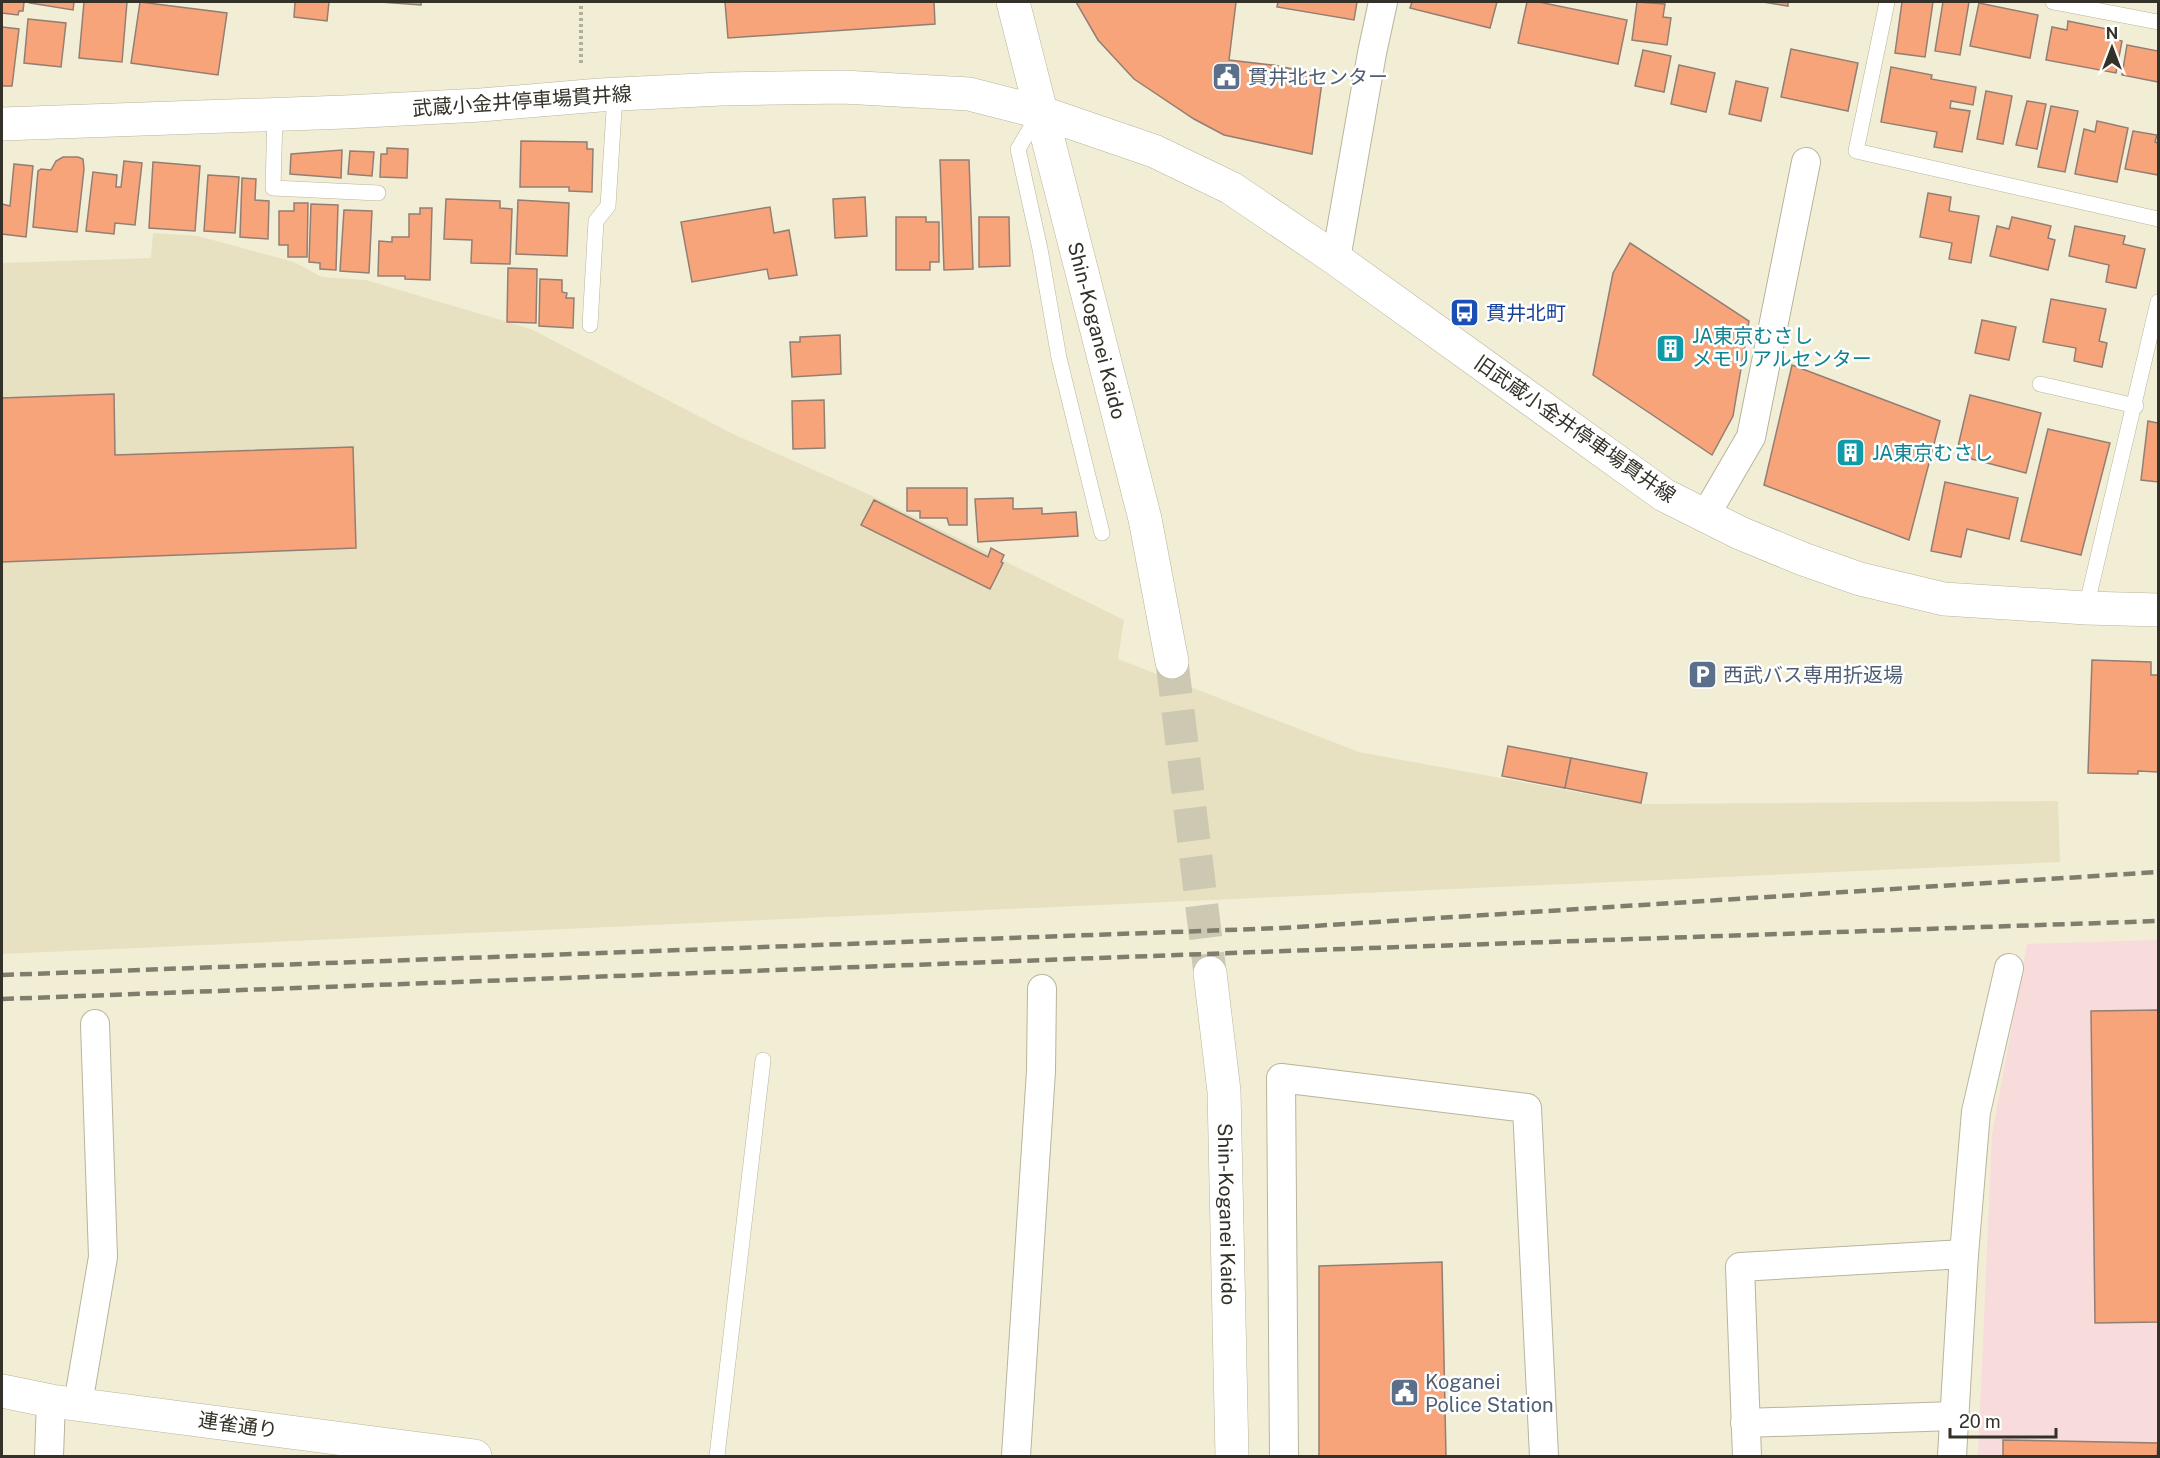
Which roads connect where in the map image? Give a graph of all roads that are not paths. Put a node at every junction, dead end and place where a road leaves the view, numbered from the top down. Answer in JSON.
{"nodes":[{"id":1,"x":1013,"y":2,"type":"edge"},
{"id":2,"x":1383,"y":2,"type":"edge"},
{"id":3,"x":1887,"y":2,"type":"edge"},
{"id":4,"x":2052,"y":2,"type":"edge"},
{"id":5,"x":2158,"y":22,"type":"edge"},
{"id":6,"x":615,"y":94,"type":"junction"},
{"id":7,"x":1040,"y":112,"type":"junction"},
{"id":8,"x":275,"y":115,"type":"junction"},
{"id":9,"x":2,"y":124,"type":"edge"},
{"id":10,"x":1806,"y":162,"type":"dead end"},
{"id":11,"x":378,"y":193,"type":"dead end"},
{"id":12,"x":2158,"y":219,"type":"edge"},
{"id":13,"x":1336,"y":259,"type":"junction"},
{"id":14,"x":2158,"y":302,"type":"edge"},
{"id":15,"x":590,"y":325,"type":"dead end"},
{"id":16,"x":2040,"y":384,"type":"dead end"},
{"id":17,"x":2136,"y":406,"type":"junction"},
{"id":18,"x":1705,"y":516,"type":"junction"},
{"id":19,"x":1102,"y":533,"type":"dead end"},
{"id":20,"x":2086,"y":608,"type":"junction"},
{"id":21,"x":2158,"y":610,"type":"edge"},
{"id":22,"x":1172,"y":662,"type":"tunnel mouth"},
{"id":23,"x":2010,"y":968,"type":"dead end"},
{"id":24,"x":1210,"y":973,"type":"tunnel mouth"},
{"id":25,"x":1042,"y":988,"type":"dead end"},
{"id":26,"x":95,"y":1024,"type":"dead end"},
{"id":27,"x":763,"y":1060,"type":"dead end"},
{"id":28,"x":1964,"y":1254,"type":"junction"},
{"id":29,"x":2,"y":1391,"type":"edge"},
{"id":30,"x":65,"y":1402,"type":"junction"},
{"id":31,"x":1954,"y":1416,"type":"junction"},
{"id":32,"x":1745,"y":1424,"type":"junction"},
{"id":33,"x":431,"y":1454,"type":"edge"},
{"id":34,"x":49,"y":1456,"type":"edge"},
{"id":35,"x":475,"y":1456,"type":"edge"},
{"id":36,"x":717,"y":1456,"type":"edge"},
{"id":37,"x":1016,"y":1456,"type":"edge"},
{"id":38,"x":1233,"y":1456,"type":"edge"},
{"id":39,"x":1284,"y":1456,"type":"edge"},
{"id":40,"x":1544,"y":1456,"type":"edge"},
{"id":41,"x":1747,"y":1456,"type":"edge"},
{"id":42,"x":1952,"y":1456,"type":"edge"}],
"edges":[{"from":1,"to":7,"type":"main road","name":"Shin-Koganei Kaido"},
{"from":2,"to":13,"type":"street"},
{"from":3,"to":12,"type":"lane"},
{"from":4,"to":5,"type":"lane"},
{"from":6,"to":7,"type":"main road","name":"武蔵小金井停車場貫井線"},
{"from":6,"to":8,"type":"main road","name":"武蔵小金井停車場貫井線"},
{"from":6,"to":15,"type":"lane"},
{"from":7,"to":13,"type":"main road","name":"旧武蔵小金井停車場貫井線"},
{"from":7,"to":19,"type":"lane"},
{"from":7,"to":22,"type":"main road","name":"Shin-Koganei Kaido"},
{"from":8,"to":9,"type":"main road","name":"武蔵小金井停車場貫井線"},
{"from":8,"to":11,"type":"lane"},
{"from":10,"to":18,"type":"street"},
{"from":13,"to":18,"type":"main road","name":"旧武蔵小金井停車場貫井線"},
{"from":14,"to":17,"type":"lane"},
{"from":16,"to":17,"type":"lane"},
{"from":17,"to":20,"type":"lane"},
{"from":18,"to":20,"type":"main road","name":"旧武蔵小金井停車場貫井線"},
{"from":20,"to":21,"type":"main road","name":"旧武蔵小金井停車場貫井線"},
{"from":23,"to":28,"type":"street"},
{"from":24,"to":38,"type":"main road","name":"Shin-Koganei Kaido"},
{"from":25,"to":37,"type":"street"},
{"from":26,"to":30,"type":"street"},
{"from":27,"to":36,"type":"lane"},
{"from":28,"to":31,"type":"street"},
{"from":28,"to":32,"type":"street"},
{"from":29,"to":30,"type":"main road","name":"連雀通り"},
{"from":30,"to":33,"type":"main road","name":"連雀通り"},
{"from":30,"to":34,"type":"street"},
{"from":31,"to":32,"type":"street"},
{"from":31,"to":42,"type":"street"},
{"from":32,"to":41,"type":"street"},
{"from":33,"to":35,"type":"main road","name":"連雀通り"},
{"from":39,"to":40,"type":"street"}]}
